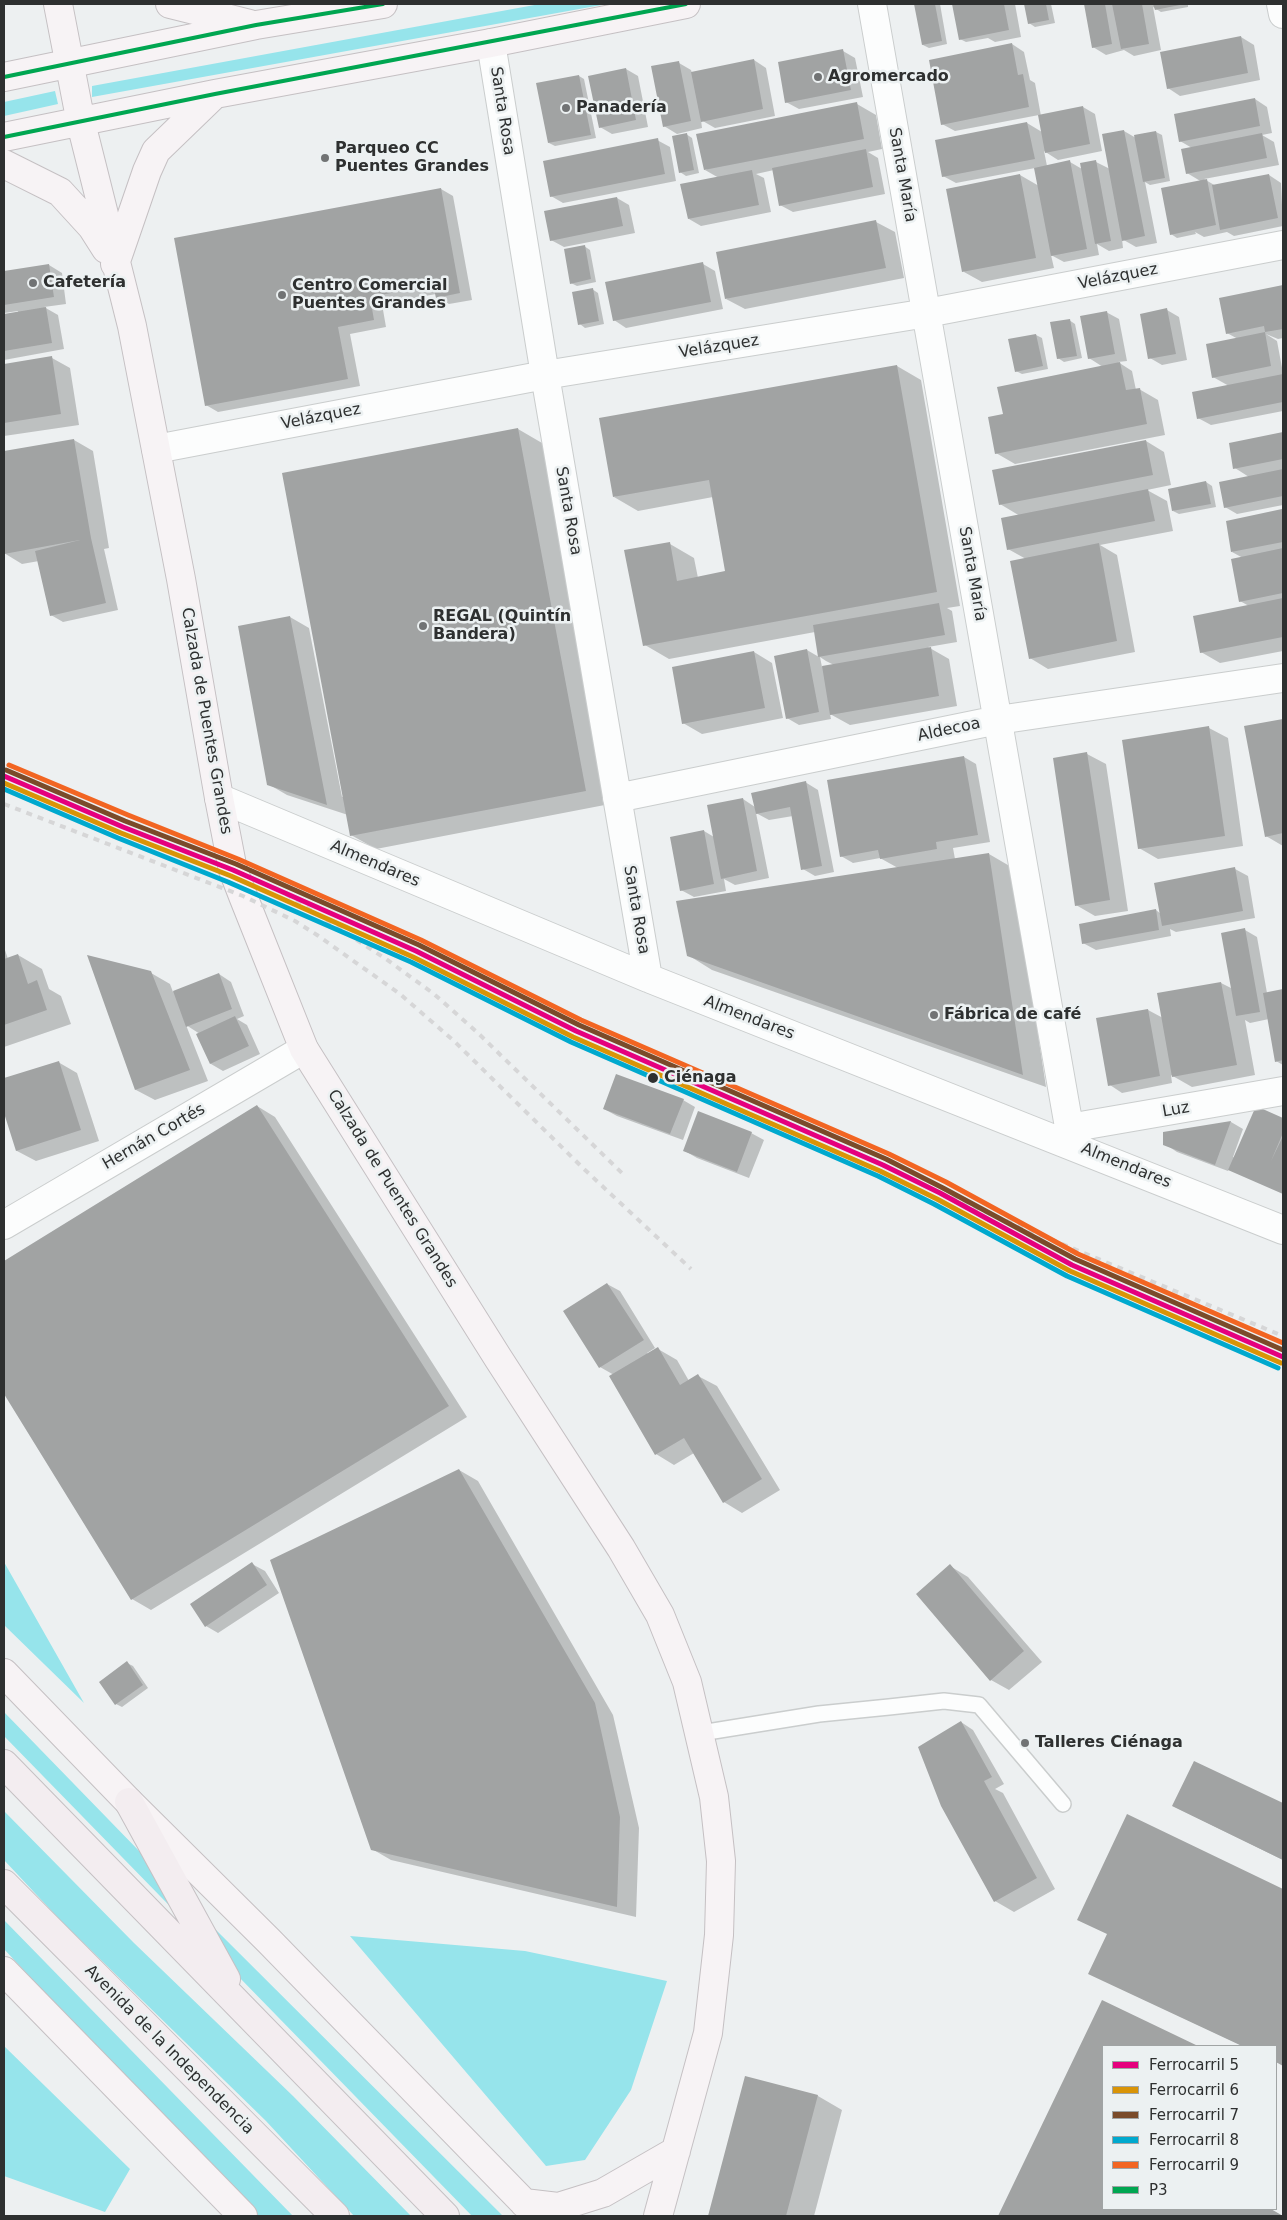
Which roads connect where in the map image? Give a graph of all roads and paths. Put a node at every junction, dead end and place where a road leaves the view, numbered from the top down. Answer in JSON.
{"nodes":[{"id":1,"x":58,"y":4,"type":"edge"},
{"id":2,"x":170,"y":4,"type":"edge"},
{"id":3,"x":383,"y":4,"type":"edge"},
{"id":4,"x":686,"y":4,"type":"edge"},
{"id":5,"x":872,"y":4,"type":"edge"},
{"id":6,"x":1282,"y":4,"type":"edge"},
{"id":7,"x":1283,"y":14,"type":"edge"},
{"id":8,"x":256,"y":25,"type":"junction"},
{"id":9,"x":491,"y":43,"type":"junction"},
{"id":10,"x":69,"y":65,"type":"junction"},
{"id":11,"x":4,"y":77,"type":"edge"},
{"id":12,"x":215,"y":94,"type":"junction"},
{"id":13,"x":80,"y":123,"type":"junction"},
{"id":14,"x":4,"y":138,"type":"edge"},
{"id":15,"x":4,"y":164,"type":"edge"},
{"id":16,"x":1283,"y":245,"type":"edge"},
{"id":17,"x":115,"y":264,"type":"junction"},
{"id":18,"x":927,"y":313,"type":"junction"},
{"id":19,"x":544,"y":375,"type":"junction"},
{"id":20,"x":156,"y":449,"type":"junction"},
{"id":21,"x":1283,"y":678,"type":"edge"},
{"id":22,"x":998,"y":720,"type":"junction"},
{"id":23,"x":219,"y":798,"type":"junction"},
{"id":24,"x":617,"y":798,"type":"junction"},
{"id":25,"x":648,"y":978,"type":"junction"},
{"id":26,"x":304,"y":1049,"type":"junction"},
{"id":27,"x":1283,"y":1092,"type":"edge"},
{"id":28,"x":1070,"y":1136,"type":"junction"},
{"id":29,"x":4,"y":1225,"type":"edge"},
{"id":30,"x":1283,"y":1230,"type":"edge"},
{"id":31,"x":4,"y":1673,"type":"edge"},
{"id":32,"x":701,"y":1733,"type":"junction"},
{"id":33,"x":4,"y":1764,"type":"edge"},
{"id":34,"x":129,"y":1802,"type":"junction"},
{"id":35,"x":1063,"y":1804,"type":"dead end"},
{"id":36,"x":4,"y":1884,"type":"edge"},
{"id":37,"x":4,"y":1971,"type":"edge"},
{"id":38,"x":244,"y":2011,"type":"junction"},
{"id":39,"x":676,"y":2151,"type":"junction"},
{"id":40,"x":530,"y":2210,"type":"edge"},
{"id":41,"x":243,"y":2216,"type":"edge"},
{"id":42,"x":335,"y":2216,"type":"edge"},
{"id":43,"x":445,"y":2216,"type":"edge"},
{"id":44,"x":658,"y":2216,"type":"edge"}],
"edges":[{"from":1,"to":10,"type":"main road","name":"Calzada de Puentes Grandes"},
{"from":2,"to":8,"type":"main road"},
{"from":3,"to":8,"type":"main road"},
{"from":4,"to":9,"type":"main road"},
{"from":5,"to":18,"type":"street","name":"Santa María"},
{"from":6,"to":7,"type":"street"},
{"from":8,"to":10,"type":"main road"},
{"from":9,"to":12,"type":"main road"},
{"from":9,"to":19,"type":"street","name":"Santa Rosa"},
{"from":10,"to":11,"type":"main road"},
{"from":10,"to":13,"type":"main road","name":"Calzada de Puentes Grandes"},
{"from":12,"to":13,"type":"main road"},
{"from":12,"to":17,"type":"main road"},
{"from":13,"to":14,"type":"main road"},
{"from":13,"to":17,"type":"main road","name":"Calzada de Puentes Grandes"},
{"from":15,"to":17,"type":"main road"},
{"from":16,"to":18,"type":"street","name":"Velázquez"},
{"from":17,"to":20,"type":"main road","name":"Calzada de Puentes Grandes"},
{"from":18,"to":19,"type":"street","name":"Velázquez"},
{"from":18,"to":22,"type":"street","name":"Santa María"},
{"from":19,"to":20,"type":"street","name":"Velázquez"},
{"from":19,"to":24,"type":"street","name":"Santa Rosa"},
{"from":20,"to":23,"type":"main road","name":"Calzada de Puentes Grandes"},
{"from":21,"to":22,"type":"street","name":"Aldecoa"},
{"from":22,"to":24,"type":"street","name":"Aldecoa"},
{"from":22,"to":28,"type":"street","name":"Santa María"},
{"from":23,"to":25,"type":"street","name":"Almendares"},
{"from":23,"to":26,"type":"main road","name":"Calzada de Puentes Grandes"},
{"from":24,"to":25,"type":"street","name":"Santa Rosa"},
{"from":25,"to":28,"type":"street","name":"Almendares"},
{"from":26,"to":29,"type":"street","name":"Hernán Cortés"},
{"from":26,"to":32,"type":"main road","name":"Calzada de Puentes Grandes"},
{"from":27,"to":28,"type":"street","name":"Luz"},
{"from":28,"to":30,"type":"street","name":"Almendares"},
{"from":31,"to":34,"type":"main road"},
{"from":32,"to":35,"type":"lane"},
{"from":32,"to":39,"type":"main road","name":"Calzada de Puentes Grandes"},
{"from":33,"to":38,"type":"highway"},
{"from":34,"to":38,"type":"highway"},
{"from":34,"to":40,"type":"main road"},
{"from":36,"to":42,"type":"highway","name":"Avenida de la Independencia"},
{"from":37,"to":41,"type":"main road"},
{"from":38,"to":43,"type":"highway"},
{"from":39,"to":40,"type":"main road"},
{"from":39,"to":44,"type":"main road","name":"Calzada de Puentes Grandes"}]}
